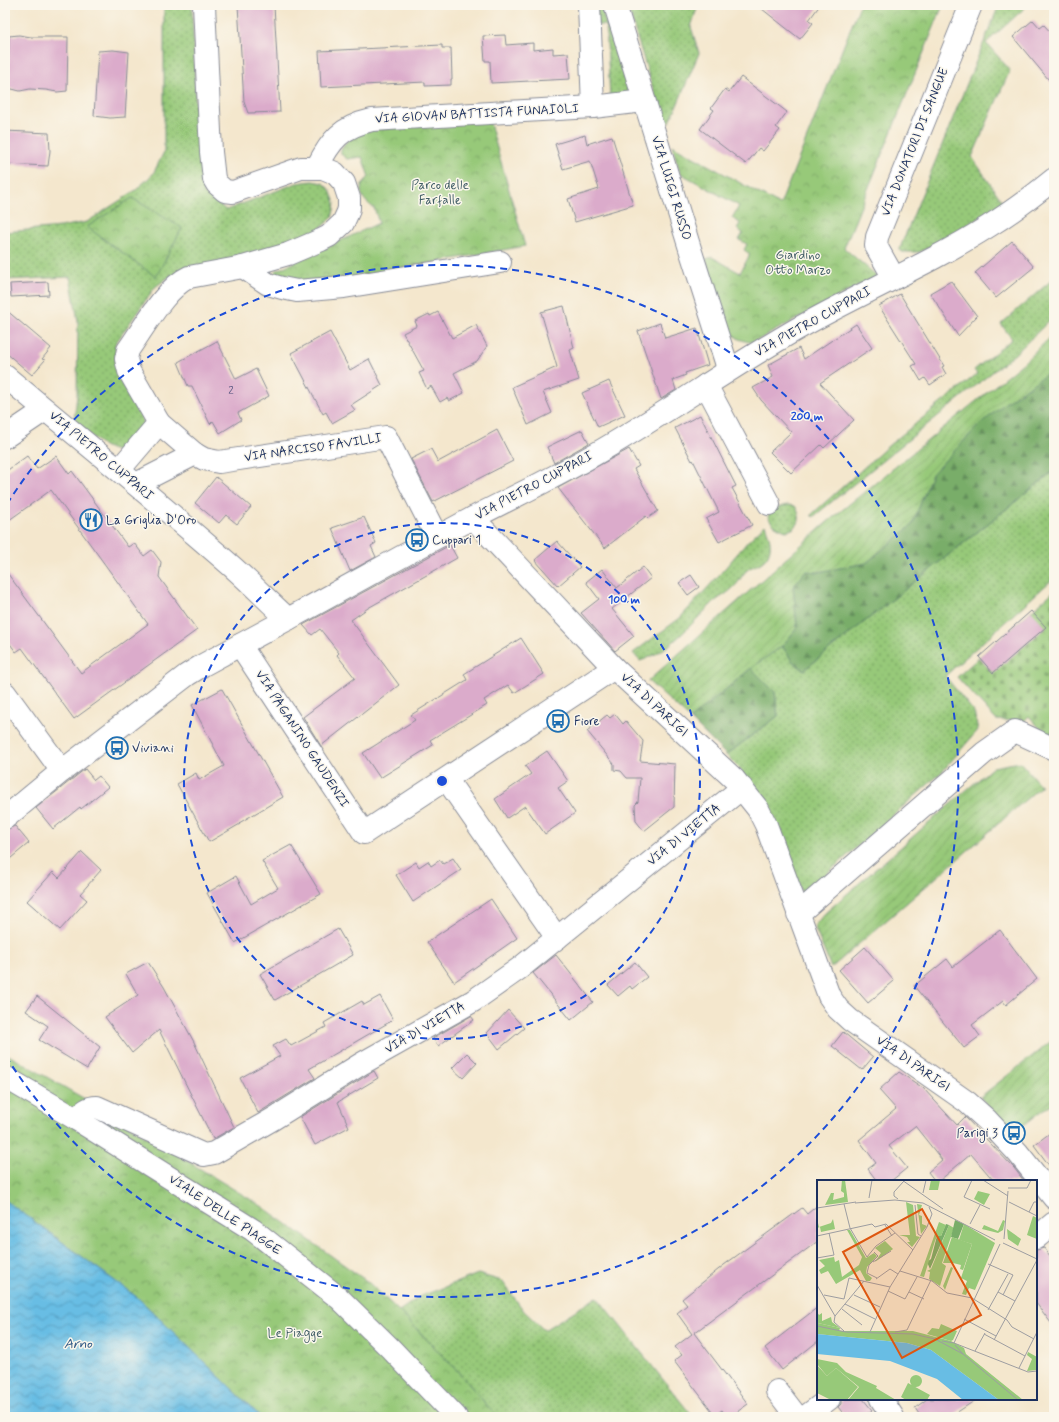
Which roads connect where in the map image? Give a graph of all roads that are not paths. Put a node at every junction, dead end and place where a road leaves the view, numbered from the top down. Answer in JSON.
{"nodes":[{"id":1,"x":204,"y":5,"type":"edge"},
{"id":2,"x":589,"y":5,"type":"edge"},
{"id":3,"x":615,"y":5,"type":"edge"},
{"id":4,"x":971,"y":5,"type":"edge"},
{"id":5,"x":644,"y":101,"type":"junction"},
{"id":6,"x":593,"y":107,"type":"junction"},
{"id":7,"x":317,"y":167,"type":"junction"},
{"id":8,"x":1054,"y":179,"type":"edge"},
{"id":9,"x":500,"y":262,"type":"dead end"},
{"id":10,"x":243,"y":267,"type":"junction"},
{"id":11,"x":894,"y":278,"type":"junction"},
{"id":12,"x":727,"y":371,"type":"junction"},
{"id":13,"x":5,"y":376,"type":"edge"},
{"id":14,"x":706,"y":385,"type":"junction"},
{"id":15,"x":45,"y":410,"type":"junction"},
{"id":16,"x":159,"y":423,"type":"junction"},
{"id":17,"x":5,"y":437,"type":"edge"},
{"id":18,"x":195,"y":454,"type":"junction"},
{"id":19,"x":119,"y":470,"type":"junction"},
{"id":20,"x":136,"y":484,"type":"junction"},
{"id":21,"x":769,"y":504,"type":"dead end"},
{"id":22,"x":473,"y":518,"type":"junction"},
{"id":23,"x":438,"y":537,"type":"junction"},
{"id":24,"x":288,"y":619,"type":"junction"},
{"id":25,"x":240,"y":645,"type":"junction"},
{"id":26,"x":614,"y":668,"type":"junction"},
{"id":27,"x":5,"y":693,"type":"edge"},
{"id":28,"x":1054,"y":749,"type":"edge"},
{"id":29,"x":62,"y":771,"type":"junction"},
{"id":30,"x":447,"y":780,"type":"junction"},
{"id":31,"x":742,"y":788,"type":"junction"},
{"id":32,"x":5,"y":818,"type":"edge"},
{"id":33,"x":798,"y":914,"type":"junction"},
{"id":34,"x":557,"y":938,"type":"junction"},
{"id":35,"x":5,"y":1077,"type":"edge"},
{"id":36,"x":76,"y":1119,"type":"junction"},
{"id":37,"x":1054,"y":1198,"type":"edge"},
{"id":38,"x":1054,"y":1223,"type":"edge"},
{"id":39,"x":1037,"y":1237,"type":"edge"},
{"id":40,"x":777,"y":1391,"type":"dead end"},
{"id":41,"x":828,"y":1400,"type":"edge"},
{"id":42,"x":882,"y":1400,"type":"edge"},
{"id":43,"x":456,"y":1417,"type":"edge"},
{"id":44,"x":797,"y":1417,"type":"edge"},
{"id":45,"x":805,"y":1417,"type":"edge"},
{"id":46,"x":893,"y":1417,"type":"edge"}],
"edges":[{"from":1,"to":7,"type":"street"},
{"from":2,"to":6,"type":"street"},
{"from":3,"to":5,"type":"street","name":"VIA LUIGI RUSSO"},
{"from":4,"to":11,"type":"street","name":"VIA DONATORI DI SANGUE"},
{"from":5,"to":6,"type":"street","name":"VIA GIOVAN BATTISTA FUNAIOLI"},
{"from":5,"to":12,"type":"street","name":"VIA LUIGI RUSSO"},
{"from":6,"to":7,"type":"street","name":"VIA GIOVAN BATTISTA FUNAIOLI"},
{"from":7,"to":10,"type":"street"},
{"from":8,"to":11,"type":"street","name":"VIA PIETRO CUPPARI"},
{"from":9,"to":10,"type":"street"},
{"from":10,"to":16,"type":"street"},
{"from":11,"to":12,"type":"street","name":"VIA PIETRO CUPPARI"},
{"from":12,"to":14,"type":"street","name":"VIA PIETRO CUPPARI"},
{"from":13,"to":15,"type":"street","name":"VIA PIETRO CUPPARI"},
{"from":14,"to":21,"type":"street"},
{"from":14,"to":22,"type":"street","name":"VIA PIETRO CUPPARI"},
{"from":15,"to":17,"type":"street"},
{"from":15,"to":19,"type":"street","name":"VIA PIETRO CUPPARI"},
{"from":16,"to":18,"type":"street"},
{"from":16,"to":19,"type":"street"},
{"from":18,"to":20,"type":"street"},
{"from":18,"to":23,"type":"street","name":"VIA NARCISO FAVILLI"},
{"from":19,"to":20,"type":"street","name":"VIA PIETRO CUPPARI"},
{"from":20,"to":24,"type":"street","name":"VIA PIETRO CUPPARI"},
{"from":22,"to":23,"type":"street","name":"VIA PIETRO CUPPARI"},
{"from":22,"to":26,"type":"street","name":"VIA DI PARIGI"},
{"from":23,"to":24,"type":"street","name":"VIA PIETRO CUPPARI"},
{"from":24,"to":25,"type":"street"},
{"from":25,"to":29,"type":"street"},
{"from":25,"to":30,"type":"street","name":"VIA PAGANINO GAUDENZI"},
{"from":26,"to":30,"type":"street"},
{"from":26,"to":31,"type":"street","name":"VIA DI PARIGI"},
{"from":27,"to":29,"type":"street"},
{"from":28,"to":33,"type":"street"},
{"from":29,"to":32,"type":"street"},
{"from":30,"to":34,"type":"street"},
{"from":31,"to":33,"type":"street","name":"VIA DI PARIGI"},
{"from":31,"to":34,"type":"street","name":"VIA DI VIETTA"},
{"from":33,"to":37,"type":"street","name":"VIA DI PARIGI"},
{"from":34,"to":36,"type":"street","name":"VIA DI VIETTA"},
{"from":35,"to":36,"type":"street","name":"VIALE DELLE PIAGGE"},
{"from":36,"to":43,"type":"street","name":"VIALE DELLE PIAGGE"},
{"from":38,"to":39,"type":"street"},
{"from":40,"to":44,"type":"street"},
{"from":41,"to":45,"type":"street"},
{"from":42,"to":46,"type":"street"}]}
